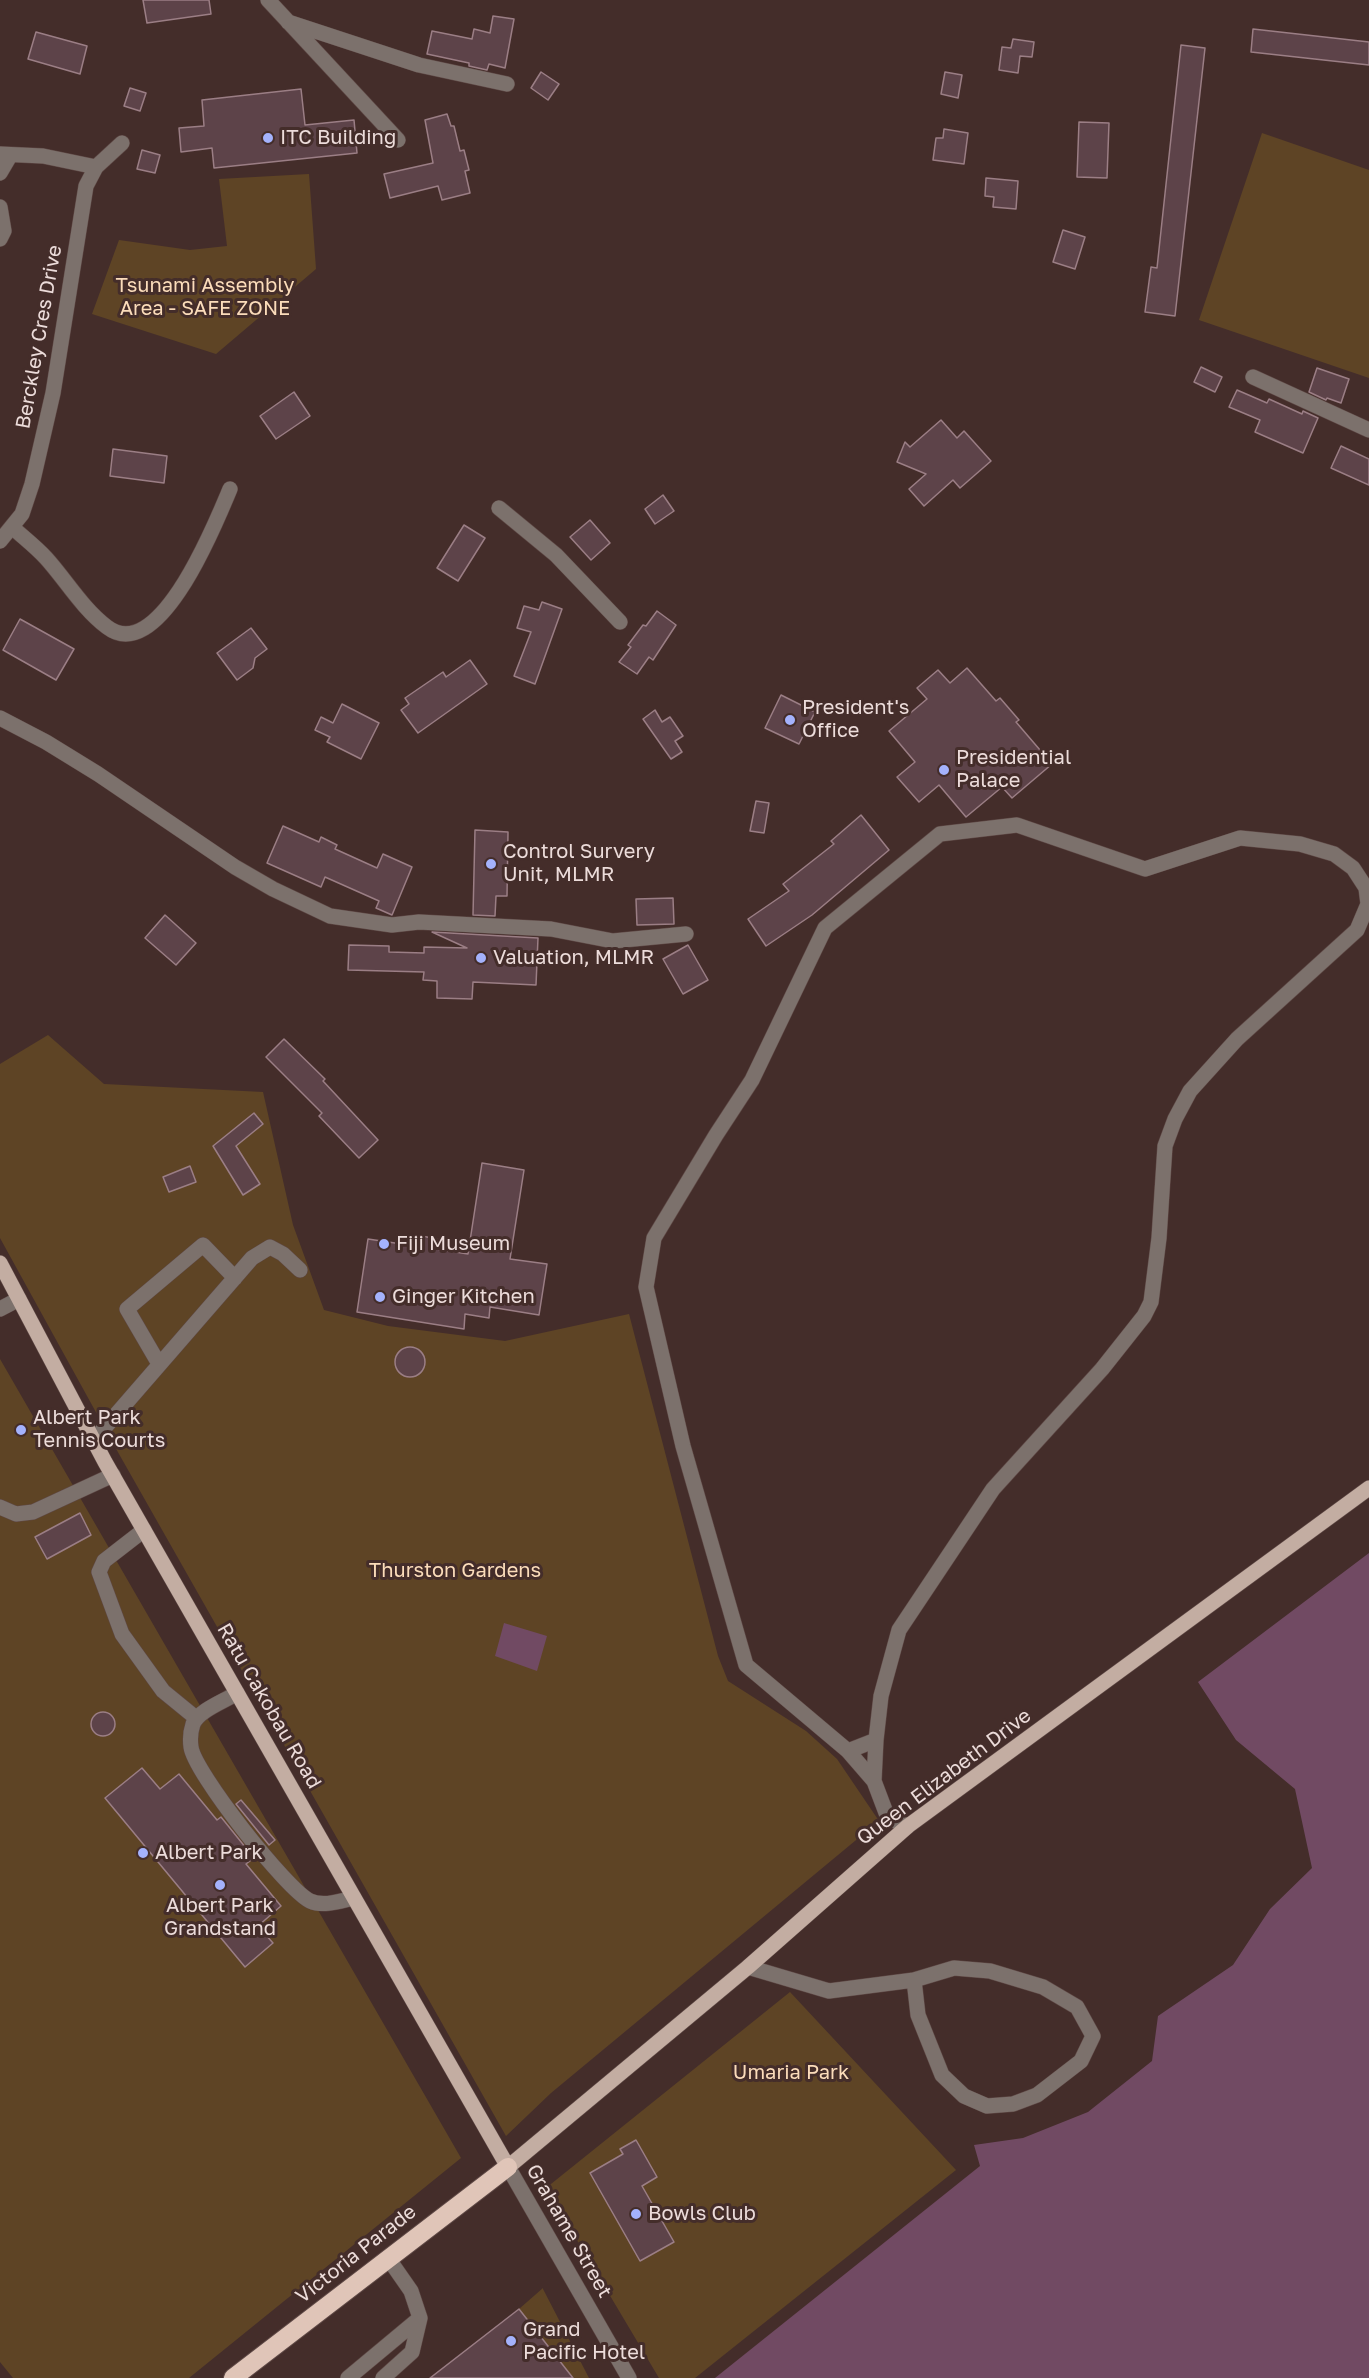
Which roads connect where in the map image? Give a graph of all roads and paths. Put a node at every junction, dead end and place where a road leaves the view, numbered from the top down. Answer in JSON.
{"nodes":[{"id":1,"x":268,"y":0,"type":"edge"},
{"id":2,"x":288,"y":22,"type":"junction"},
{"id":3,"x":507,"y":84,"type":"dead end"},
{"id":4,"x":398,"y":140,"type":"dead end"},
{"id":5,"x":122,"y":143,"type":"dead end"},
{"id":6,"x":5,"y":155,"type":"edge"},
{"id":7,"x":96,"y":167,"type":"junction"},
{"id":8,"x":0,"y":173,"type":"edge"},
{"id":9,"x":0,"y":207,"type":"edge"},
{"id":10,"x":0,"y":239,"type":"edge"},
{"id":11,"x":1253,"y":377,"type":"dead end"},
{"id":12,"x":1369,"y":430,"type":"edge"},
{"id":13,"x":230,"y":489,"type":"dead end"},
{"id":14,"x":499,"y":508,"type":"dead end"},
{"id":15,"x":12,"y":527,"type":"junction"},
{"id":16,"x":0,"y":541,"type":"edge"},
{"id":17,"x":620,"y":622,"type":"dead end"},
{"id":18,"x":0,"y":718,"type":"edge"},
{"id":19,"x":686,"y":934,"type":"dead end"},
{"id":20,"x":0,"y":1263,"type":"edge"},
{"id":21,"x":300,"y":1270,"type":"dead end"},
{"id":22,"x":235,"y":1278,"type":"junction"},
{"id":23,"x":19,"y":1299,"type":"junction"},
{"id":24,"x":0,"y":1309,"type":"edge"},
{"id":25,"x":159,"y":1364,"type":"junction"},
{"id":26,"x":94,"y":1440,"type":"junction"},
{"id":27,"x":113,"y":1475,"type":"junction"},
{"id":28,"x":1369,"y":1488,"type":"edge"},
{"id":29,"x":0,"y":1507,"type":"edge"},
{"id":30,"x":144,"y":1530,"type":"junction"},
{"id":31,"x":237,"y":1694,"type":"junction"},
{"id":32,"x":196,"y":1718,"type":"junction"},
{"id":33,"x":876,"y":1740,"type":"junction"},
{"id":34,"x":848,"y":1751,"type":"junction"},
{"id":35,"x":874,"y":1781,"type":"junction"},
{"id":36,"x":908,"y":1826,"type":"junction"},
{"id":37,"x":354,"y":1898,"type":"junction"},
{"id":38,"x":748,"y":1967,"type":"junction"},
{"id":39,"x":914,"y":1980,"type":"junction"},
{"id":40,"x":508,"y":2167,"type":"junction"},
{"id":41,"x":388,"y":2258,"type":"junction"},
{"id":42,"x":420,"y":2318,"type":"junction"},
{"id":43,"x":233,"y":2378,"type":"edge"},
{"id":44,"x":348,"y":2378,"type":"edge"},
{"id":45,"x":383,"y":2378,"type":"edge"},
{"id":46,"x":629,"y":2378,"type":"edge"}],
"edges":[{"from":1,"to":2,"type":"street"},
{"from":2,"to":3,"type":"street"},
{"from":2,"to":4,"type":"street"},
{"from":5,"to":7,"type":"street","name":"Berckley Cres Drive"},
{"from":6,"to":7,"type":"street"},
{"from":6,"to":8,"type":"street"},
{"from":7,"to":15,"type":"street","name":"Berckley Cres Drive"},
{"from":9,"to":10,"type":"street"},
{"from":11,"to":12,"type":"street"},
{"from":13,"to":15,"type":"street"},
{"from":14,"to":17,"type":"street"},
{"from":15,"to":16,"type":"street","name":"Berckley Cres Drive"},
{"from":18,"to":19,"type":"street"},
{"from":20,"to":23,"type":"main road","name":"Ratu Cakobau Road"},
{"from":21,"to":22,"type":"street"},
{"from":22,"to":25,"type":"street"},
{"from":22,"to":25,"type":"street"},
{"from":23,"to":24,"type":"street"},
{"from":23,"to":26,"type":"main road","name":"Ratu Cakobau Road"},
{"from":25,"to":26,"type":"street"},
{"from":26,"to":27,"type":"main road","name":"Ratu Cakobau Road"},
{"from":27,"to":29,"type":"street"},
{"from":27,"to":30,"type":"main road","name":"Ratu Cakobau Road"},
{"from":28,"to":36,"type":"main road","name":"Queen Elizabeth Drive"},
{"from":30,"to":31,"type":"main road","name":"Ratu Cakobau Road"},
{"from":30,"to":32,"type":"street"},
{"from":31,"to":32,"type":"street"},
{"from":31,"to":37,"type":"main road","name":"Ratu Cakobau Road"},
{"from":32,"to":37,"type":"street"},
{"from":33,"to":34,"type":"street"},
{"from":33,"to":34,"type":"street"},
{"from":33,"to":35,"type":"street"},
{"from":34,"to":35,"type":"street"},
{"from":35,"to":36,"type":"street"},
{"from":36,"to":38,"type":"main road","name":"Queen Elizabeth Drive"},
{"from":37,"to":40,"type":"main road","name":"Ratu Cakobau Road"},
{"from":38,"to":39,"type":"street"},
{"from":38,"to":40,"type":"main road","name":"Queen Elizabeth Drive"},
{"from":39,"to":39,"type":"street"},
{"from":40,"to":41,"type":"highway","name":"Victoria Parade"},
{"from":40,"to":46,"type":"street","name":"Grahame Street"},
{"from":41,"to":42,"type":"street"},
{"from":41,"to":43,"type":"highway","name":"Victoria Parade"},
{"from":42,"to":44,"type":"street"},
{"from":42,"to":45,"type":"street"}]}
